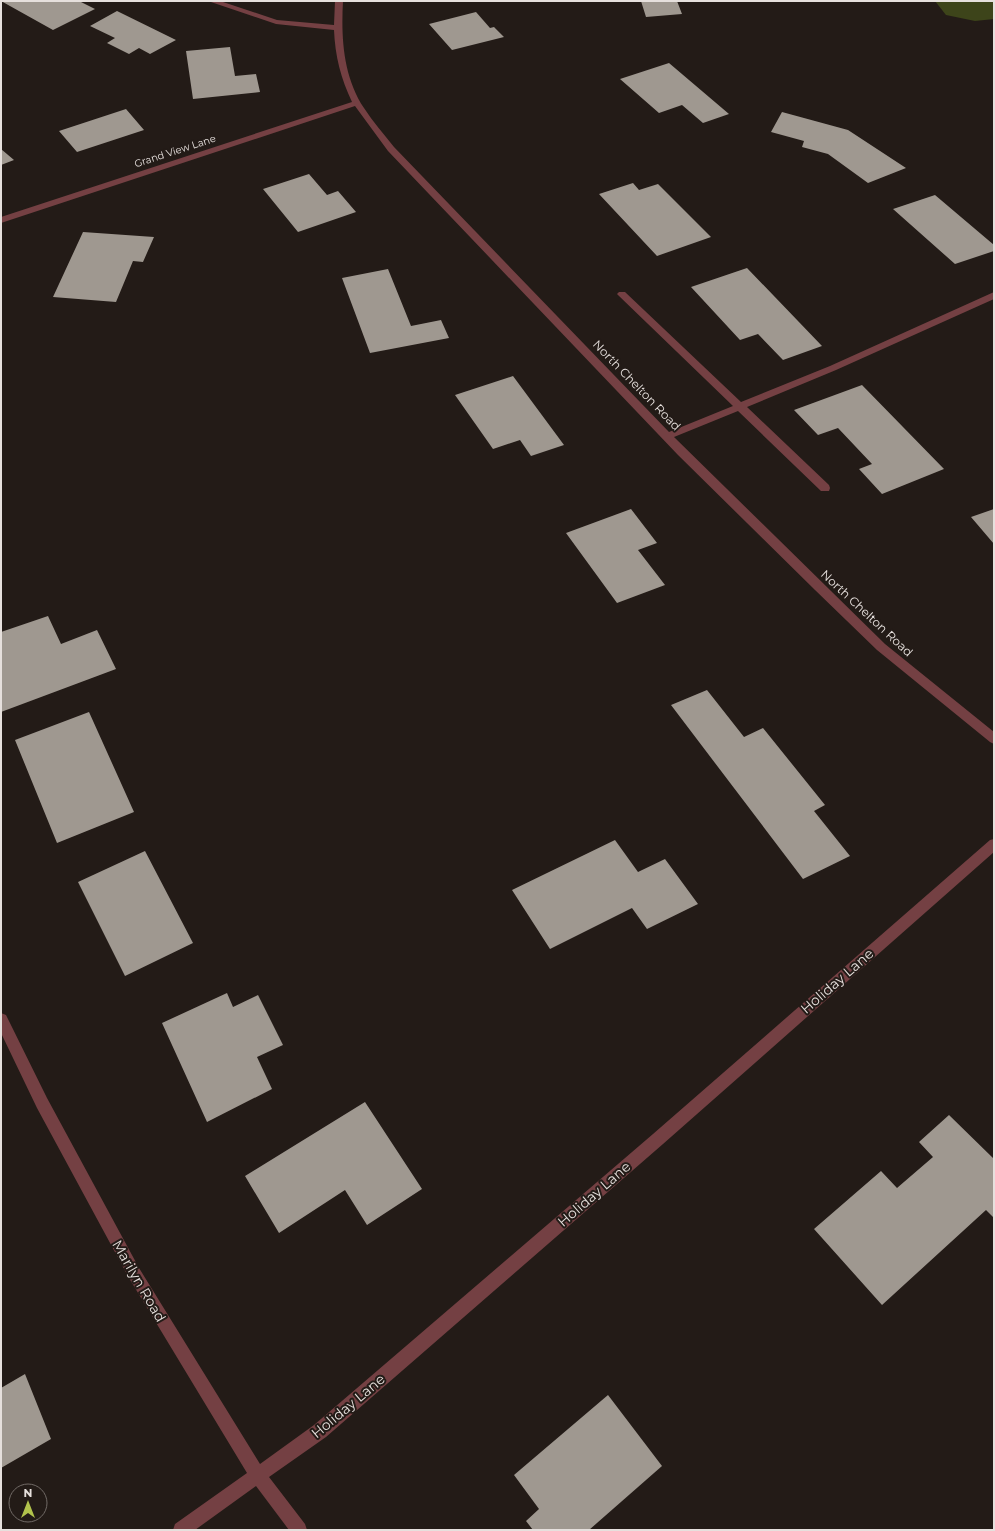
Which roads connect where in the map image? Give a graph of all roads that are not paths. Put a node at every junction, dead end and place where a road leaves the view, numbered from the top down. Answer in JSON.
{"nodes":[{"id":1,"x":212,"y":1,"type":"edge"},
{"id":2,"x":339,"y":1,"type":"edge"},
{"id":3,"x":337,"y":28,"type":"junction"},
{"id":4,"x":357,"y":103,"type":"junction"},
{"id":5,"x":1,"y":220,"type":"edge"},
{"id":6,"x":622,"y":294,"type":"dead end"},
{"id":7,"x":994,"y":296,"type":"edge"},
{"id":8,"x":740,"y":406,"type":"junction"},
{"id":9,"x":668,"y":436,"type":"junction"},
{"id":10,"x":825,"y":488,"type":"dead end"},
{"id":11,"x":994,"y":739,"type":"edge"},
{"id":12,"x":994,"y":844,"type":"edge"},
{"id":13,"x":1,"y":1019,"type":"edge"},
{"id":14,"x":258,"y":1476,"type":"junction"},
{"id":15,"x":181,"y":1530,"type":"edge"},
{"id":16,"x":299,"y":1530,"type":"edge"}],
"edges":[{"from":1,"to":3,"type":"street"},
{"from":2,"to":3,"type":"street","name":"North Chelton Road"},
{"from":3,"to":4,"type":"street","name":"North Chelton Road"},
{"from":4,"to":5,"type":"street","name":"Grand View Lane"},
{"from":4,"to":9,"type":"street","name":"North Chelton Road"},
{"from":6,"to":8,"type":"street"},
{"from":7,"to":8,"type":"street"},
{"from":8,"to":9,"type":"street"},
{"from":8,"to":10,"type":"street"},
{"from":9,"to":11,"type":"street","name":"North Chelton Road"},
{"from":12,"to":14,"type":"street","name":"Holiday Lane"},
{"from":13,"to":14,"type":"street","name":"Marilyn Road"},
{"from":14,"to":15,"type":"street","name":"Holiday Lane"},
{"from":14,"to":16,"type":"street","name":"Marilyn Road"}]}
